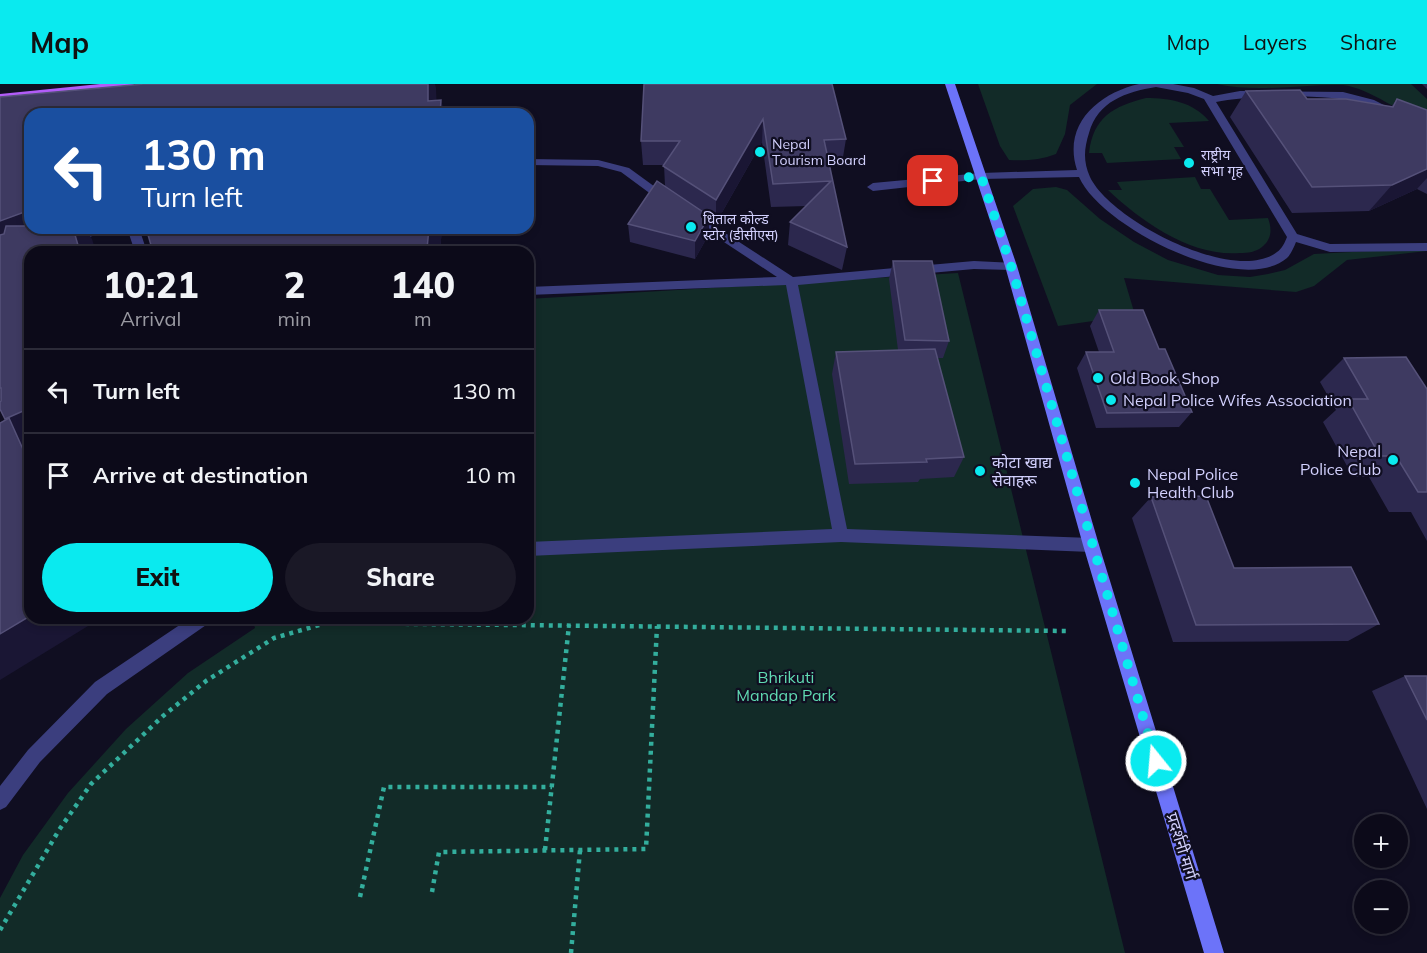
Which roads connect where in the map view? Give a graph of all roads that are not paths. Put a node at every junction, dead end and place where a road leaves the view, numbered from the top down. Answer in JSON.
{"nodes":[{"id":1,"x":129,"y":84,"type":"edge"},
{"id":2,"x":950,"y":84,"type":"edge"},
{"id":3,"x":0,"y":97,"type":"edge"},
{"id":4,"x":1209,"y":100,"type":"junction"},
{"id":5,"x":1427,"y":130,"type":"edge"},
{"id":6,"x":534,"y":162,"type":"edge"},
{"id":7,"x":1083,"y":173,"type":"junction"},
{"id":8,"x":981,"y":176,"type":"junction"},
{"id":9,"x":873,"y":187,"type":"dead end"},
{"id":10,"x":86,"y":234,"type":"edge"},
{"id":11,"x":1293,"y":237,"type":"junction"},
{"id":12,"x":53,"y":246,"type":"edge"},
{"id":13,"x":1427,"y":248,"type":"edge"},
{"id":14,"x":1011,"y":266,"type":"junction"},
{"id":15,"x":791,"y":281,"type":"junction"},
{"id":16,"x":534,"y":291,"type":"edge"},
{"id":17,"x":841,"y":534,"type":"junction"},
{"id":18,"x":1091,"y":545,"type":"junction"},
{"id":19,"x":534,"y":549,"type":"edge"},
{"id":20,"x":193,"y":624,"type":"edge"},
{"id":21,"x":0,"y":801,"type":"edge"},
{"id":22,"x":1214,"y":953,"type":"edge"}],
"edges":[{"from":1,"to":3,"type":"main road"},
{"from":2,"to":8,"type":"main road","name":"प्रदर्शनी मार्ग"},
{"from":4,"to":5,"type":"lane"},
{"from":4,"to":7,"type":"lane"},
{"from":4,"to":11,"type":"lane"},
{"from":6,"to":15,"type":"lane"},
{"from":7,"to":8,"type":"lane"},
{"from":7,"to":11,"type":"lane"},
{"from":8,"to":9,"type":"lane"},
{"from":8,"to":14,"type":"main road","name":"प्रदर्शनी मार्ग"},
{"from":10,"to":12,"type":"lane"},
{"from":11,"to":13,"type":"lane"},
{"from":14,"to":15,"type":"lane"},
{"from":14,"to":18,"type":"main road","name":"प्रदर्शनी मार्ग"},
{"from":15,"to":16,"type":"lane"},
{"from":15,"to":17,"type":"lane"},
{"from":17,"to":18,"type":"lane"},
{"from":17,"to":19,"type":"lane"},
{"from":18,"to":22,"type":"main road","name":"प्रदर्शनी मार्ग"},
{"from":20,"to":21,"type":"lane"}]}
